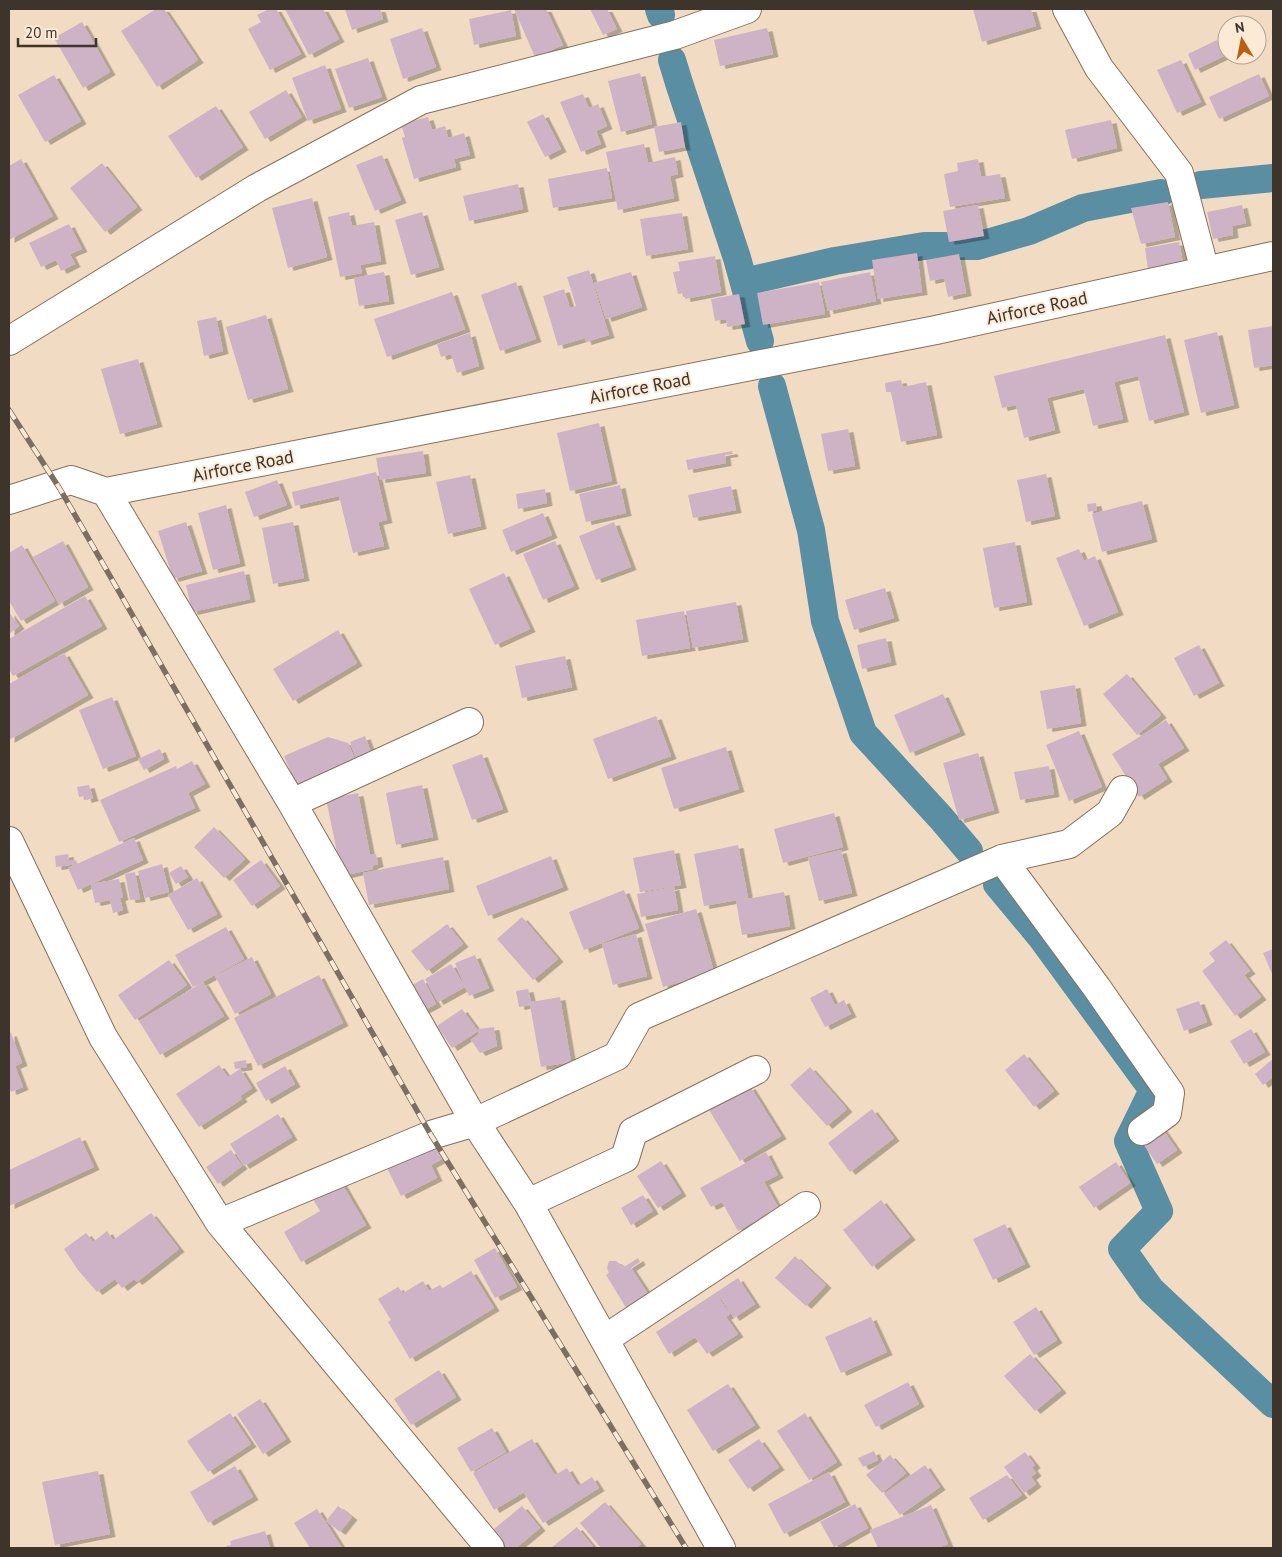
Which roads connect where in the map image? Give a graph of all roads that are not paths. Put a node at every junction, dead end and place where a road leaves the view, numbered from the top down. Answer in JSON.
{"nodes":[{"id":1,"x":746,"y":9,"type":"edge"},
{"id":2,"x":1067,"y":9,"type":"edge"},
{"id":3,"x":1273,"y":256,"type":"edge"},
{"id":4,"x":1206,"y":271,"type":"junction"},
{"id":5,"x":9,"y":341,"type":"edge"},
{"id":6,"x":106,"y":492,"type":"junction"},
{"id":7,"x":9,"y":500,"type":"edge"},
{"id":8,"x":469,"y":722,"type":"dead end"},
{"id":9,"x":1123,"y":790,"type":"dead end"},
{"id":10,"x":292,"y":803,"type":"junction"},
{"id":11,"x":9,"y":841,"type":"edge"},
{"id":12,"x":1002,"y":859,"type":"junction"},
{"id":13,"x":756,"y":1070,"type":"dead end"},
{"id":14,"x":476,"y":1122,"type":"junction"},
{"id":15,"x":1142,"y":1131,"type":"dead end"},
{"id":16,"x":528,"y":1203,"type":"junction"},
{"id":17,"x":806,"y":1206,"type":"dead end"},
{"id":18,"x":220,"y":1223,"type":"junction"},
{"id":19,"x":605,"y":1340,"type":"junction"},
{"id":20,"x":490,"y":1548,"type":"edge"},
{"id":21,"x":721,"y":1548,"type":"edge"}],
"edges":[{"from":1,"to":5,"type":"street"},
{"from":2,"to":4,"type":"street"},
{"from":3,"to":4,"type":"street","name":"Airforce Road"},
{"from":4,"to":6,"type":"street","name":"Airforce Road"},
{"from":6,"to":7,"type":"street","name":"Airforce Road"},
{"from":6,"to":10,"type":"street"},
{"from":8,"to":10,"type":"street"},
{"from":9,"to":12,"type":"street"},
{"from":10,"to":14,"type":"street"},
{"from":11,"to":18,"type":"street"},
{"from":12,"to":14,"type":"street"},
{"from":12,"to":15,"type":"street"},
{"from":13,"to":16,"type":"street"},
{"from":14,"to":16,"type":"street"},
{"from":14,"to":18,"type":"street"},
{"from":16,"to":19,"type":"street"},
{"from":17,"to":19,"type":"street"},
{"from":18,"to":20,"type":"street"},
{"from":19,"to":21,"type":"street"}]}
